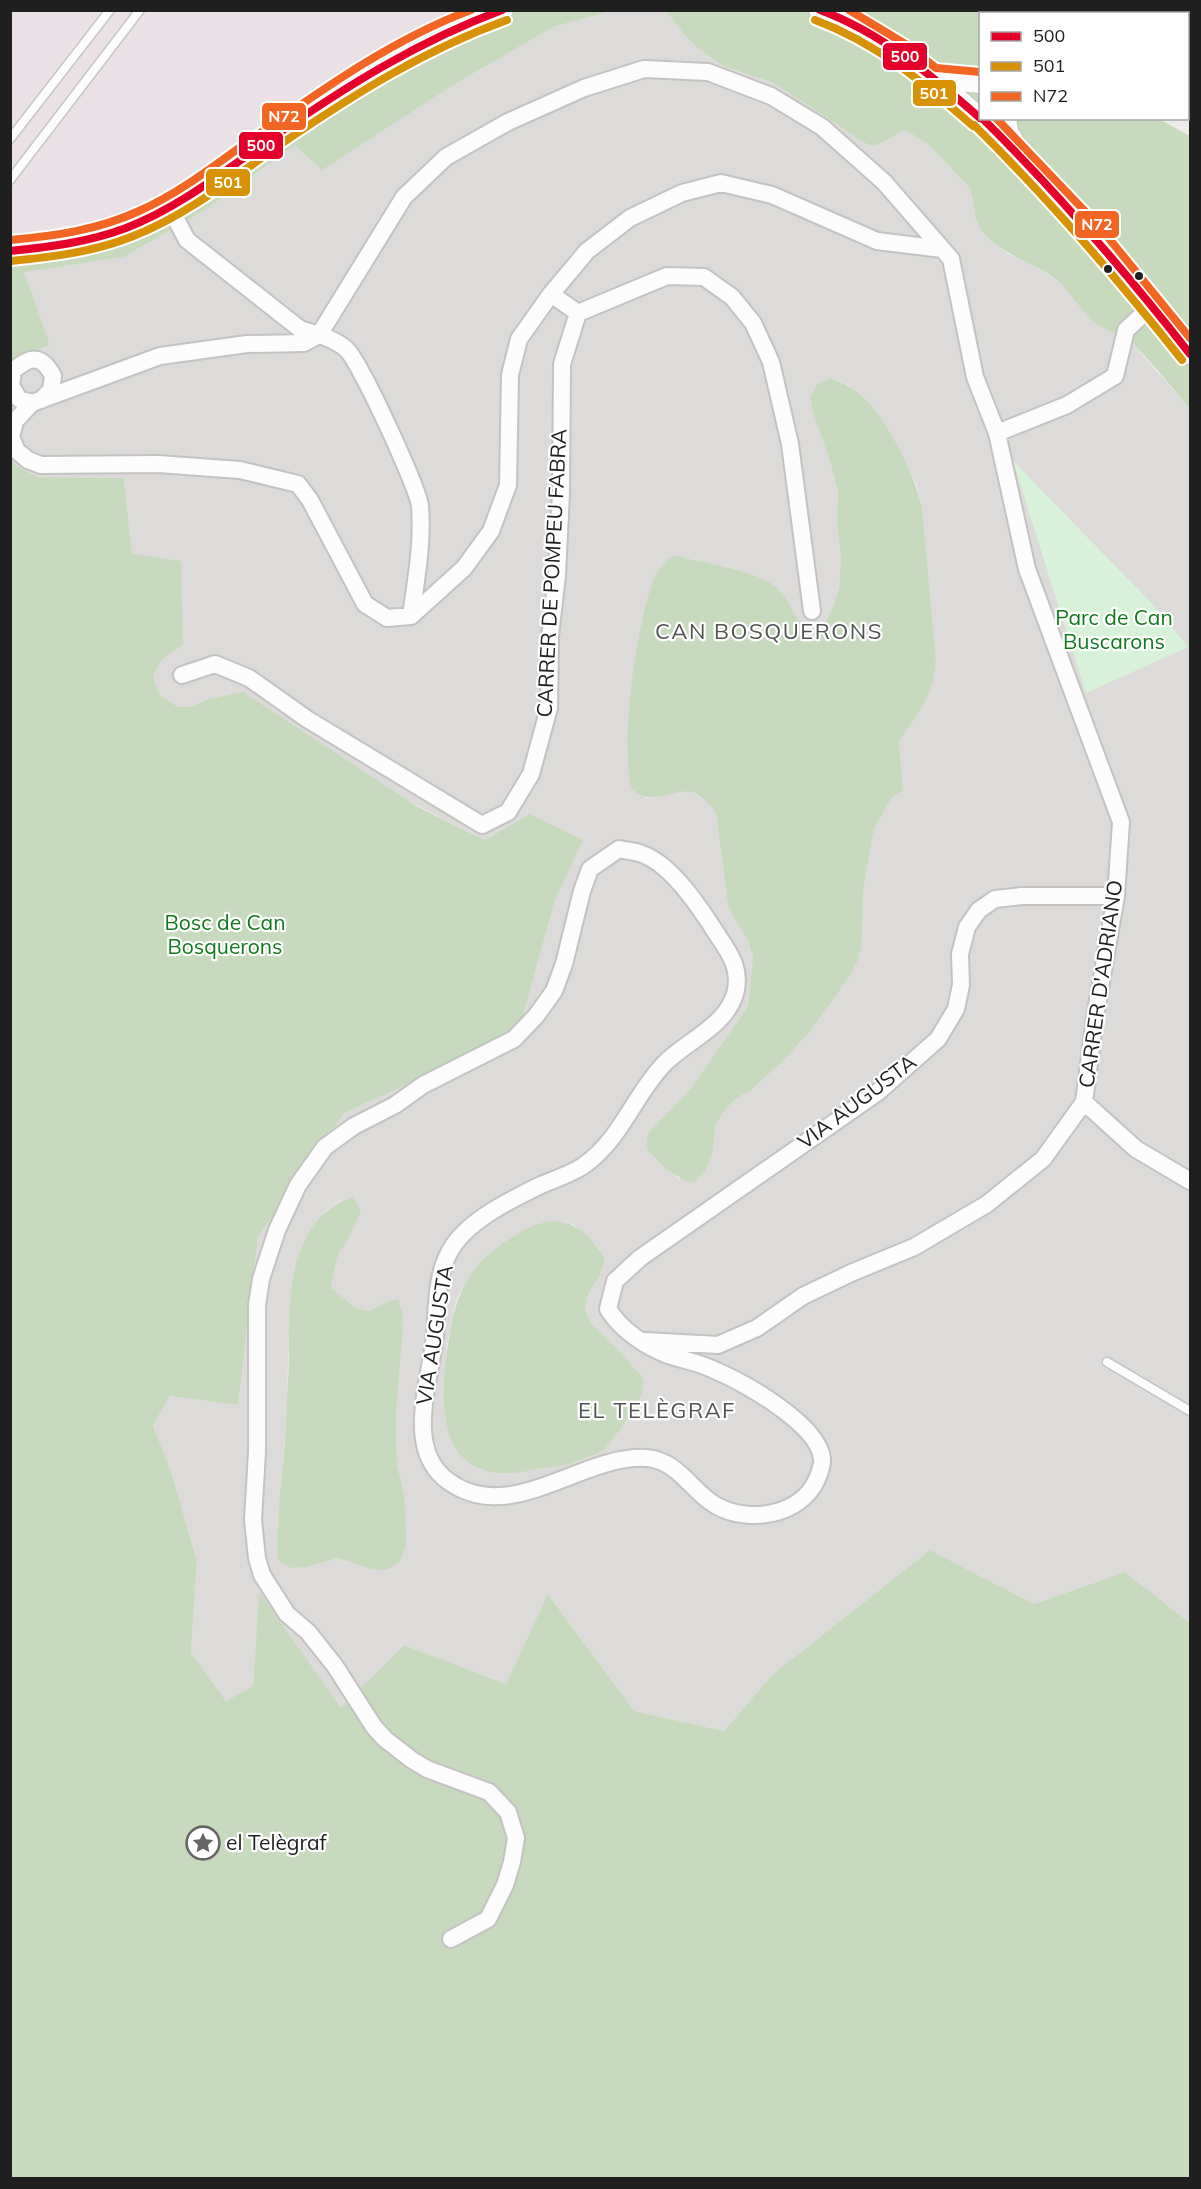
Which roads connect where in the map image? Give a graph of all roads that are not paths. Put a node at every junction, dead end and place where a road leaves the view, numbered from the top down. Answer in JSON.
{"nodes":[{"id":1,"x":110,"y":10,"type":"edge"},
{"id":2,"x":140,"y":10,"type":"edge"},
{"id":3,"x":503,"y":10,"type":"edge"},
{"id":4,"x":819,"y":10,"type":"edge"},
{"id":5,"x":932,"y":78,"type":"junction"},
{"id":6,"x":979,"y":82,"type":"edge"},
{"id":7,"x":979,"y":116,"type":"edge"},
{"id":8,"x":983,"y":120,"type":"edge"},
{"id":9,"x":1006,"y":120,"type":"edge"},
{"id":10,"x":10,"y":139,"type":"edge"},
{"id":11,"x":1027,"y":163,"type":"junction"},
{"id":12,"x":10,"y":180,"type":"edge"},
{"id":13,"x":170,"y":208,"type":"junction"},
{"id":14,"x":942,"y":249,"type":"junction"},
{"id":15,"x":10,"y":251,"type":"edge"},
{"id":16,"x":551,"y":294,"type":"junction"},
{"id":17,"x":1152,"y":306,"type":"junction"},
{"id":18,"x":578,"y":314,"type":"junction"},
{"id":19,"x":320,"y":335,"type":"junction"},
{"id":20,"x":1191,"y":354,"type":"edge"},
{"id":21,"x":997,"y":433,"type":"junction"},
{"id":22,"x":812,"y":611,"type":"dead end"},
{"id":23,"x":411,"y":616,"type":"junction"},
{"id":24,"x":182,"y":675,"type":"dead end"},
{"id":25,"x":1116,"y":896,"type":"junction"},
{"id":26,"x":1084,"y":1102,"type":"junction"},
{"id":27,"x":1191,"y":1181,"type":"edge"},
{"id":28,"x":641,"y":1340,"type":"junction"},
{"id":29,"x":1107,"y":1362,"type":"dead end"},
{"id":30,"x":1191,"y":1411,"type":"edge"},
{"id":31,"x":452,"y":1939,"type":"dead end"}],
"edges":[{"from":1,"to":10,"type":"lane"},
{"from":2,"to":12,"type":"lane"},
{"from":3,"to":13,"type":"street"},
{"from":4,"to":5,"type":"street"},
{"from":5,"to":6,"type":"street"},
{"from":5,"to":7,"type":"street"},
{"from":8,"to":11,"type":"street"},
{"from":9,"to":11,"type":"street"},
{"from":11,"to":17,"type":"street"},
{"from":13,"to":15,"type":"street"},
{"from":13,"to":19,"type":"street"},
{"from":14,"to":16,"type":"street"},
{"from":14,"to":19,"type":"street","name":"CARRER D'ADRIANO"},
{"from":14,"to":21,"type":"street","name":"CARRER D'ADRIANO"},
{"from":16,"to":18,"type":"street"},
{"from":16,"to":23,"type":"street"},
{"from":17,"to":20,"type":"street"},
{"from":17,"to":21,"type":"street"},
{"from":18,"to":22,"type":"street"},
{"from":18,"to":24,"type":"street","name":"CARRER DE POMPEU FABRA"},
{"from":19,"to":23,"type":"street"},
{"from":19,"to":23,"type":"street"},
{"from":21,"to":25,"type":"street","name":"CARRER D'ADRIANO"},
{"from":25,"to":26,"type":"street","name":"CARRER D'ADRIANO"},
{"from":25,"to":28,"type":"street","name":"VIA AUGUSTA"},
{"from":26,"to":27,"type":"street"},
{"from":26,"to":28,"type":"street","name":"CARRER D'ADRIANO"},
{"from":28,"to":31,"type":"street","name":"VIA AUGUSTA"},
{"from":29,"to":30,"type":"lane"}]}
